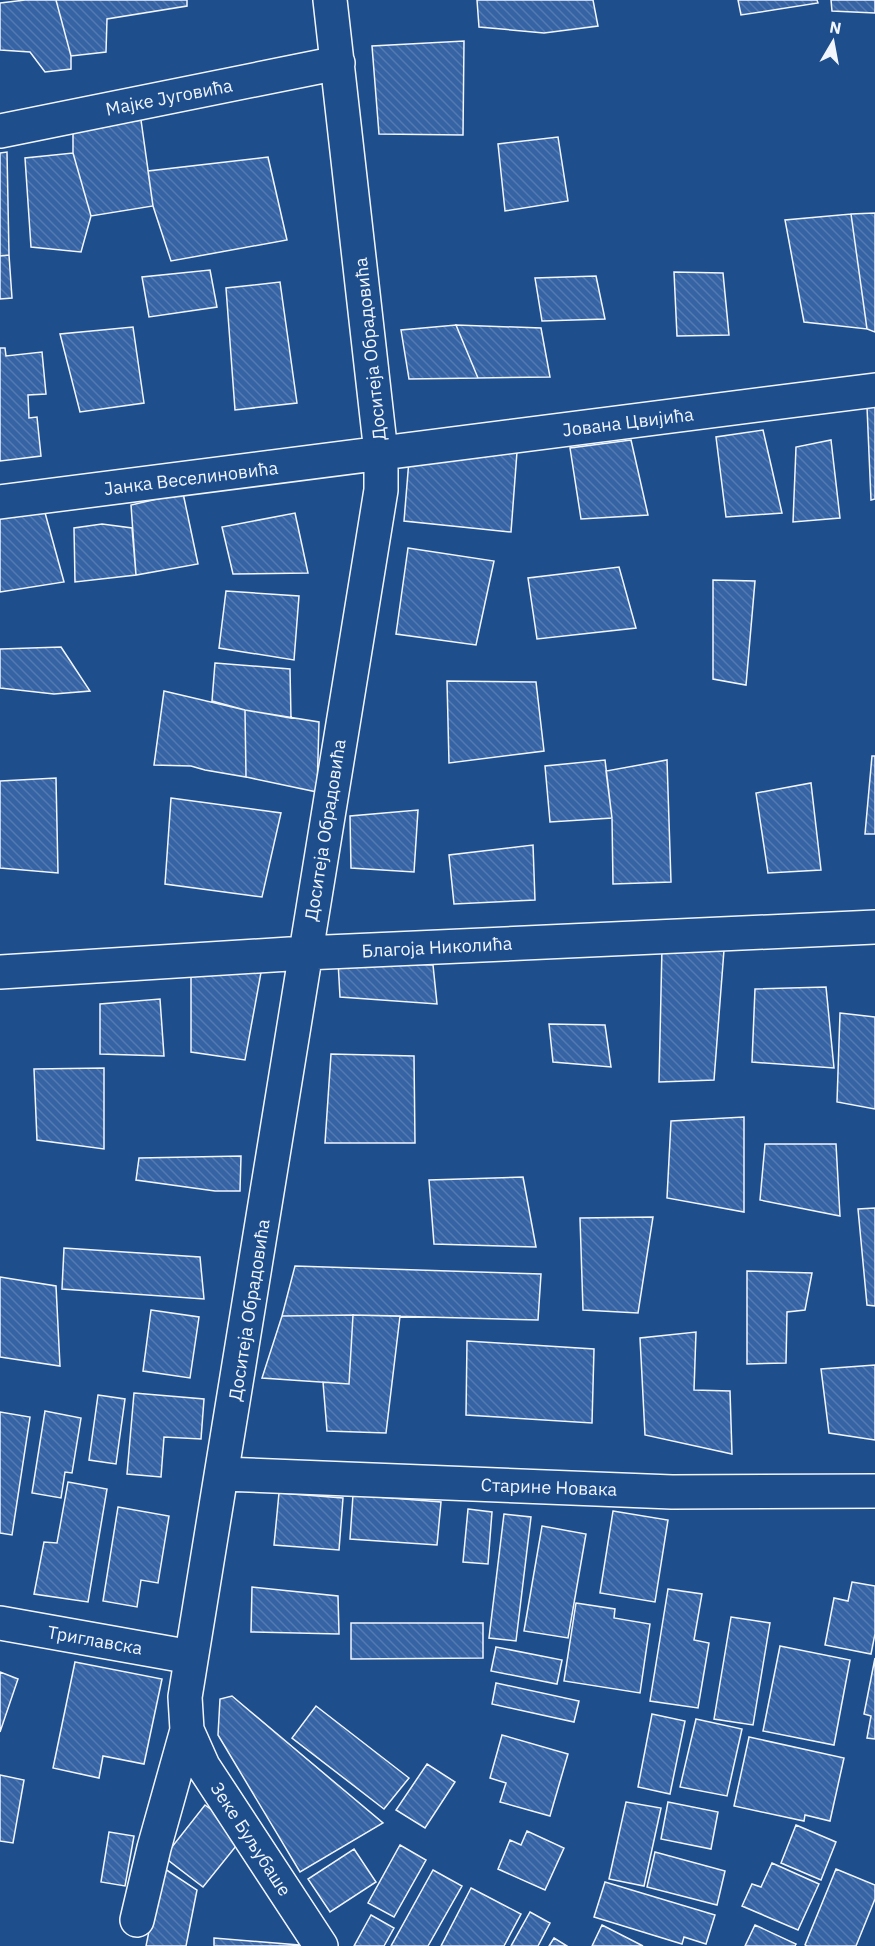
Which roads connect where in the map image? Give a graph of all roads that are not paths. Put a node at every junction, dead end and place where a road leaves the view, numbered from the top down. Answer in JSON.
{"nodes":[{"id":1,"x":330,"y":0,"type":"edge"},
{"id":2,"x":338,"y":63,"type":"junction"},
{"id":3,"x":0,"y":131,"type":"edge"},
{"id":4,"x":875,"y":390,"type":"edge"},
{"id":5,"x":381,"y":453,"type":"junction"},
{"id":6,"x":0,"y":502,"type":"edge"},
{"id":7,"x":875,"y":927,"type":"edge"},
{"id":8,"x":305,"y":953,"type":"junction"},
{"id":9,"x":0,"y":972,"type":"edge"},
{"id":10,"x":222,"y":1474,"type":"junction"},
{"id":11,"x":875,"y":1491,"type":"edge"},
{"id":12,"x":0,"y":1623,"type":"edge"},
{"id":13,"x":191,"y":1657,"type":"junction"},
{"id":14,"x":187,"y":1730,"type":"junction"},
{"id":15,"x":137,"y":1920,"type":"dead end"},
{"id":16,"x":321,"y":1946,"type":"edge"}],
"edges":[{"from":1,"to":2,"type":"street","name":"Доситеја Обрадовића"},
{"from":2,"to":3,"type":"street","name":"Мајке Југовића"},
{"from":2,"to":5,"type":"street","name":"Доситеја Обрадовића"},
{"from":4,"to":5,"type":"street","name":"Јована Цвијића"},
{"from":5,"to":6,"type":"street","name":"Јанка Веселиновића"},
{"from":5,"to":8,"type":"street","name":"Доситеја Обрадовића"},
{"from":7,"to":8,"type":"street","name":"Благоја Николића"},
{"from":8,"to":9,"type":"street","name":"Благоја Николића"},
{"from":8,"to":10,"type":"street","name":"Доситеја Обрадовића"},
{"from":10,"to":11,"type":"street","name":"Старине Новака"},
{"from":10,"to":13,"type":"street","name":"Доситеја Обрадовића"},
{"from":12,"to":13,"type":"street","name":"Триглавска"},
{"from":13,"to":14,"type":"street","name":"Зеке Буљубаше"},
{"from":14,"to":15,"type":"street","name":"Зеке Буљубаше"},
{"from":14,"to":16,"type":"street","name":"Зеке Буљубаше"}]}
